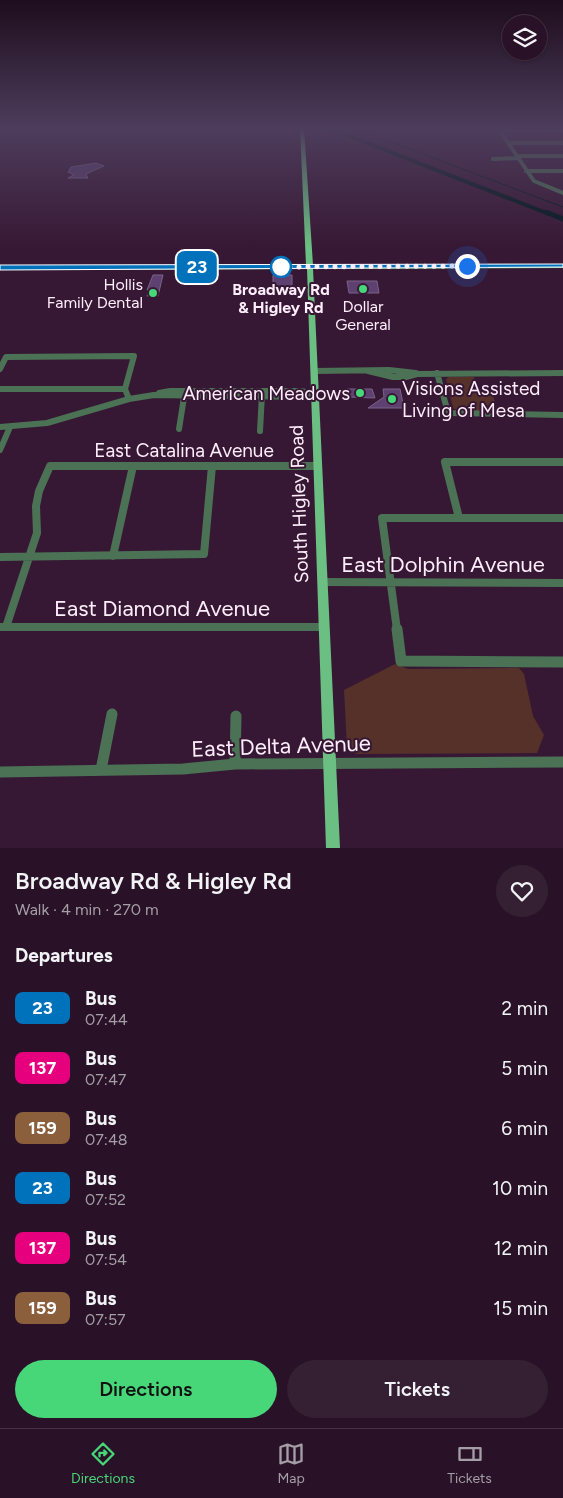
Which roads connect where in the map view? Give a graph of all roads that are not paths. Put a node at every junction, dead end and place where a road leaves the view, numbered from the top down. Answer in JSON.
{"nodes":[{"id":1,"x":304,"y":168,"type":"edge"},
{"id":2,"x":524,"y":168,"type":"edge"},
{"id":3,"x":526,"y":171,"type":"junction"},
{"id":4,"x":563,"y":171,"type":"edge"},
{"id":5,"x":563,"y":193,"type":"edge"},
{"id":6,"x":563,"y":266,"type":"edge"},
{"id":7,"x":310,"y":267,"type":"junction"},
{"id":8,"x":0,"y":268,"type":"edge"},
{"id":9,"x":0,"y":369,"type":"edge"},
{"id":10,"x":314,"y":371,"type":"junction"},
{"id":11,"x":437,"y":373,"type":"junction"},
{"id":12,"x":563,"y":373,"type":"edge"},
{"id":13,"x":0,"y":389,"type":"edge"},
{"id":14,"x":125,"y":389,"type":"junction"},
{"id":15,"x":184,"y":394,"type":"junction"},
{"id":16,"x":262,"y":394,"type":"junction"},
{"id":17,"x":315,"y":394,"type":"junction"},
{"id":18,"x":129,"y":399,"type":"junction"},
{"id":19,"x":563,"y":415,"type":"edge"},
{"id":20,"x":0,"y":427,"type":"edge"},
{"id":21,"x":10,"y":428,"type":"junction"},
{"id":22,"x":179,"y":429,"type":"dead end"},
{"id":23,"x":260,"y":432,"type":"dead end"},
{"id":24,"x":0,"y":450,"type":"edge"},
{"id":25,"x":563,"y":462,"type":"edge"},
{"id":26,"x":133,"y":466,"type":"junction"},
{"id":27,"x":212,"y":466,"type":"junction"},
{"id":28,"x":318,"y":466,"type":"junction"},
{"id":29,"x":459,"y":518,"type":"junction"},
{"id":30,"x":563,"y":518,"type":"edge"},
{"id":31,"x":113,"y":556,"type":"junction"},
{"id":32,"x":0,"y":557,"type":"edge"},
{"id":33,"x":30,"y":557,"type":"junction"},
{"id":34,"x":322,"y":582,"type":"junction"},
{"id":35,"x":390,"y":582,"type":"junction"},
{"id":36,"x":563,"y":583,"type":"edge"},
{"id":37,"x":3,"y":627,"type":"edge"},
{"id":38,"x":324,"y":627,"type":"junction"},
{"id":39,"x":563,"y":662,"type":"edge"},
{"id":40,"x":112,"y":714,"type":"dead end"},
{"id":41,"x":236,"y":716,"type":"dead end"},
{"id":42,"x":563,"y":762,"type":"edge"},
{"id":43,"x":330,"y":763,"type":"junction"},
{"id":44,"x":235,"y":764,"type":"junction"},
{"id":45,"x":100,"y":770,"type":"junction"},
{"id":46,"x":0,"y":772,"type":"edge"},
{"id":47,"x":333,"y":848,"type":"edge"}],
"edges":[{"from":1,"to":7,"type":"main road","name":"South Higley Road"},
{"from":2,"to":3,"type":"street"},
{"from":3,"to":4,"type":"street"},
{"from":3,"to":5,"type":"street"},
{"from":6,"to":7,"type":"main road"},
{"from":7,"to":8,"type":"main road"},
{"from":7,"to":10,"type":"main road","name":"South Higley Road"},
{"from":9,"to":14,"type":"street"},
{"from":10,"to":11,"type":"street"},
{"from":10,"to":17,"type":"main road","name":"South Higley Road"},
{"from":11,"to":12,"type":"street"},
{"from":11,"to":19,"type":"street"},
{"from":13,"to":14,"type":"street"},
{"from":14,"to":18,"type":"street"},
{"from":15,"to":16,"type":"street"},
{"from":15,"to":18,"type":"street"},
{"from":15,"to":22,"type":"street"},
{"from":16,"to":17,"type":"street"},
{"from":16,"to":23,"type":"street"},
{"from":17,"to":28,"type":"main road","name":"South Higley Road"},
{"from":18,"to":21,"type":"street"},
{"from":20,"to":21,"type":"street"},
{"from":21,"to":24,"type":"street"},
{"from":25,"to":29,"type":"street"},
{"from":26,"to":27,"type":"street","name":"East Catalina Avenue"},
{"from":26,"to":31,"type":"street"},
{"from":26,"to":33,"type":"street","name":"East Catalina Avenue"},
{"from":27,"to":28,"type":"street","name":"East Catalina Avenue"},
{"from":27,"to":31,"type":"street"},
{"from":28,"to":34,"type":"main road","name":"South Higley Road"},
{"from":29,"to":30,"type":"street"},
{"from":29,"to":35,"type":"street"},
{"from":31,"to":33,"type":"street"},
{"from":32,"to":33,"type":"street"},
{"from":33,"to":37,"type":"street"},
{"from":34,"to":35,"type":"street","name":"East Dolphin Avenue"},
{"from":34,"to":38,"type":"main road","name":"South Higley Road"},
{"from":35,"to":36,"type":"street","name":"East Dolphin Avenue"},
{"from":35,"to":39,"type":"street"},
{"from":37,"to":38,"type":"street","name":"East Diamond Avenue"},
{"from":38,"to":43,"type":"main road","name":"South Higley Road"},
{"from":40,"to":45,"type":"street"},
{"from":41,"to":44,"type":"street"},
{"from":42,"to":43,"type":"street","name":"East Delta Avenue"},
{"from":43,"to":44,"type":"street","name":"East Delta Avenue"},
{"from":43,"to":47,"type":"main road","name":"South Higley Road"},
{"from":44,"to":45,"type":"street","name":"East Delta Avenue"},
{"from":45,"to":46,"type":"street","name":"East Delta Avenue"}]}
